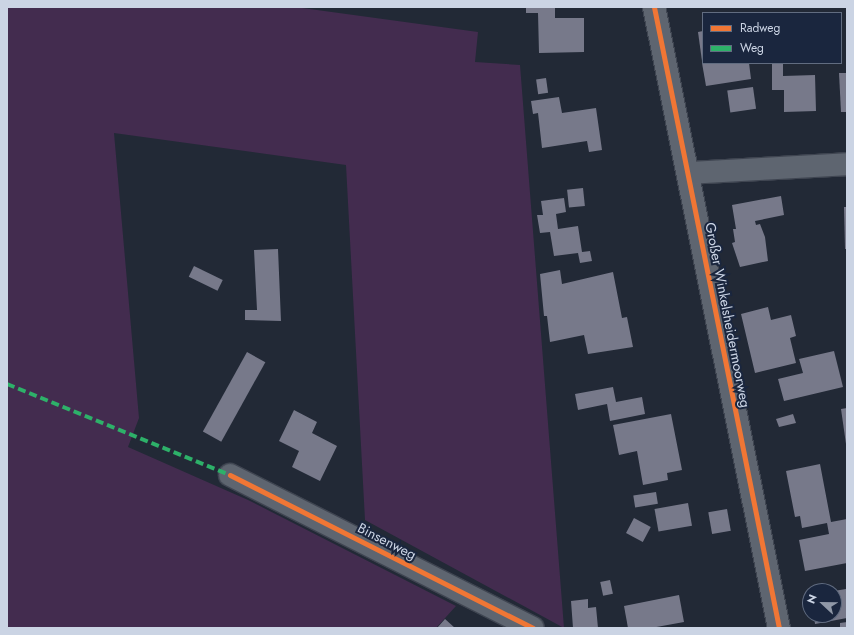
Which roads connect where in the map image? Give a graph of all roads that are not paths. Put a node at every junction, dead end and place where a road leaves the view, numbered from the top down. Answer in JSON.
{"nodes":[{"id":1,"x":654,"y":7,"type":"edge"},
{"id":2,"x":847,"y":164,"type":"edge"},
{"id":3,"x":688,"y":173,"type":"junction"},
{"id":4,"x":230,"y":475,"type":"dead end"},
{"id":5,"x":532,"y":628,"type":"edge"},
{"id":6,"x":778,"y":628,"type":"edge"}],
"edges":[{"from":1,"to":3,"type":"street","name":"Großer Winkelsheidermoorweg"},
{"from":2,"to":3,"type":"street"},
{"from":3,"to":6,"type":"street","name":"Großer Winkelsheidermoorweg"},
{"from":4,"to":5,"type":"street","name":"Binsenweg"}]}
